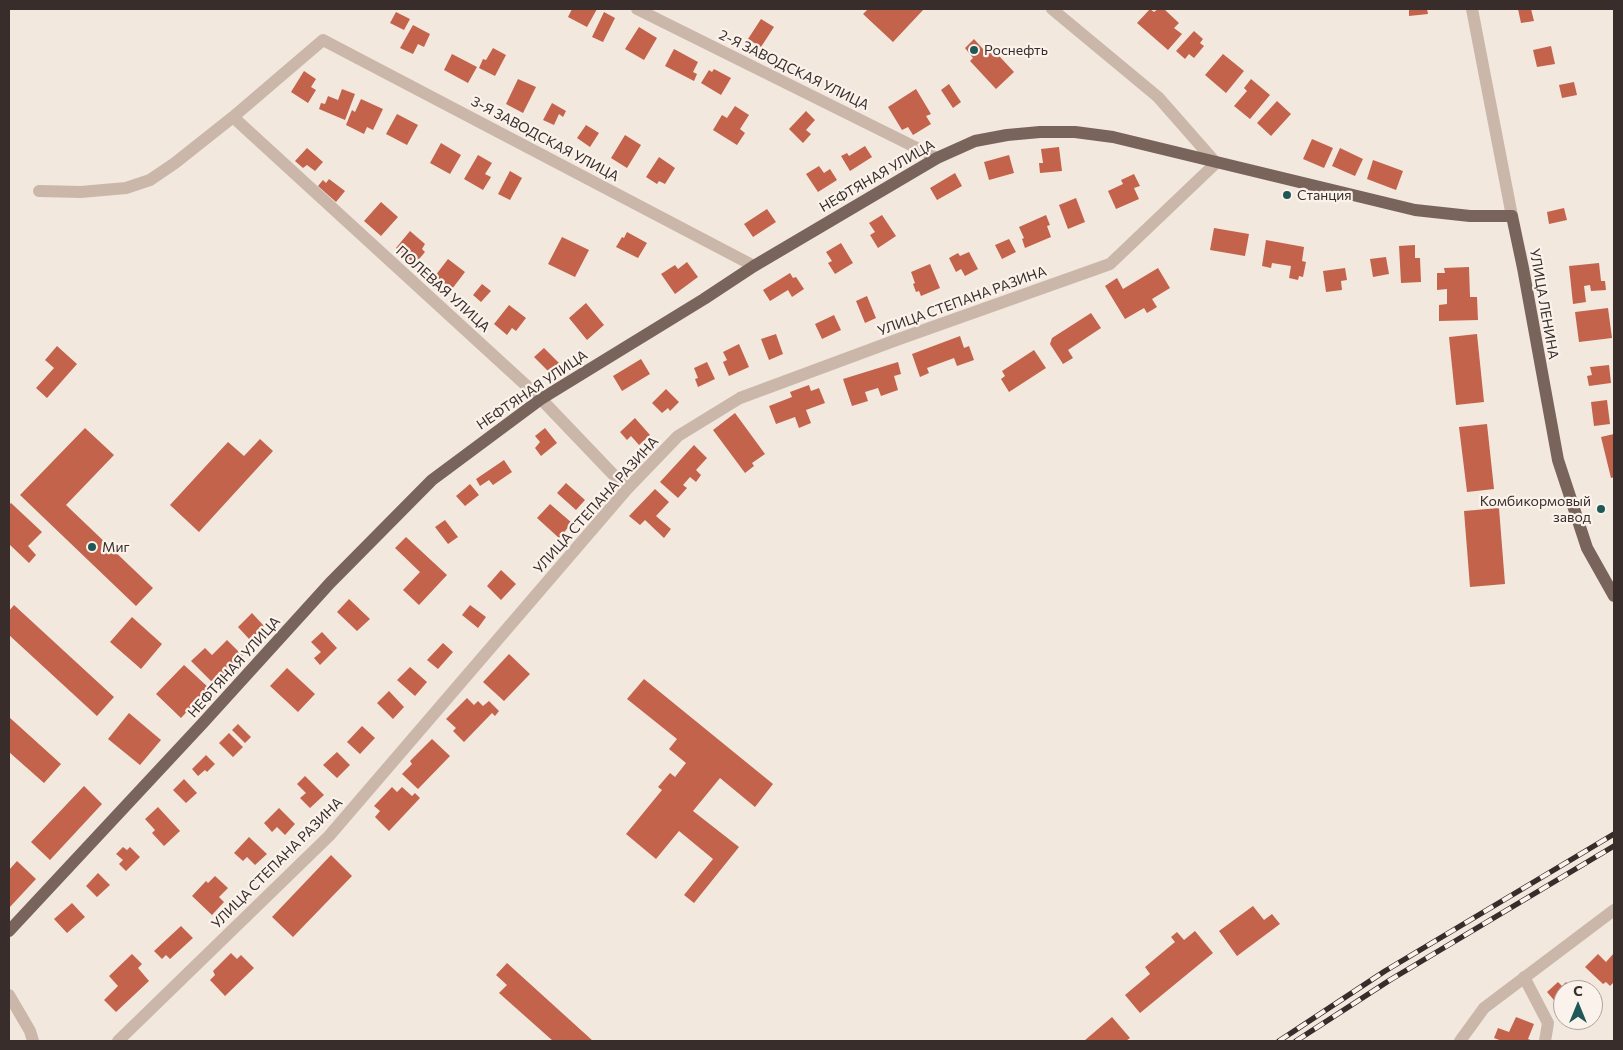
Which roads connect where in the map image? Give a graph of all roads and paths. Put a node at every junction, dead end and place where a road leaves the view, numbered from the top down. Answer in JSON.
{"nodes":[{"id":1,"x":637,"y":9,"type":"edge"},
{"id":2,"x":1052,"y":9,"type":"edge"},
{"id":3,"x":1472,"y":9,"type":"edge"},
{"id":4,"x":233,"y":117,"type":"junction"},
{"id":5,"x":937,"y":158,"type":"junction"},
{"id":6,"x":1216,"y":163,"type":"junction"},
{"id":7,"x":39,"y":191,"type":"dead end"},
{"id":8,"x":1512,"y":216,"type":"junction"},
{"id":9,"x":754,"y":266,"type":"junction"},
{"id":10,"x":541,"y":399,"type":"junction"},
{"id":11,"x":627,"y":489,"type":"junction"},
{"id":12,"x":1614,"y":596,"type":"edge"},
{"id":13,"x":1614,"y":910,"type":"edge"},
{"id":14,"x":9,"y":931,"type":"edge"},
{"id":15,"x":1524,"y":977,"type":"junction"},
{"id":16,"x":9,"y":995,"type":"edge"},
{"id":17,"x":33,"y":1041,"type":"edge"},
{"id":18,"x":118,"y":1041,"type":"edge"},
{"id":19,"x":1460,"y":1041,"type":"edge"},
{"id":20,"x":1546,"y":1041,"type":"edge"}],
"edges":[{"from":1,"to":5,"type":"street","name":"2-Я ЗАВОДСКАЯ УЛИЦА"},
{"from":2,"to":6,"type":"street"},
{"from":3,"to":8,"type":"street","name":"УЛИЦА ЛЕНИНА"},
{"from":4,"to":7,"type":"street"},
{"from":4,"to":9,"type":"street","name":"3-Я ЗАВОДСКАЯ УЛИЦА"},
{"from":4,"to":10,"type":"street","name":"ПОЛЕВАЯ УЛИЦА"},
{"from":5,"to":6,"type":"main road","name":"НЕФТЯНАЯ УЛИЦА"},
{"from":5,"to":9,"type":"main road","name":"НЕФТЯНАЯ УЛИЦА"},
{"from":6,"to":8,"type":"main road","name":"НЕФТЯНАЯ УЛИЦА"},
{"from":6,"to":11,"type":"street","name":"УЛИЦА СТЕПАНА РАЗИНА"},
{"from":8,"to":12,"type":"main road","name":"УЛИЦА ЛЕНИНА"},
{"from":9,"to":10,"type":"main road","name":"НЕФТЯНАЯ УЛИЦА"},
{"from":10,"to":11,"type":"street","name":"ПОЛЕВАЯ УЛИЦА"},
{"from":10,"to":14,"type":"main road","name":"НЕФТЯНАЯ УЛИЦА"},
{"from":11,"to":18,"type":"street","name":"УЛИЦА СТЕПАНА РАЗИНА"},
{"from":13,"to":15,"type":"street"},
{"from":15,"to":19,"type":"street"},
{"from":15,"to":20,"type":"street"},
{"from":16,"to":17,"type":"street"}]}
